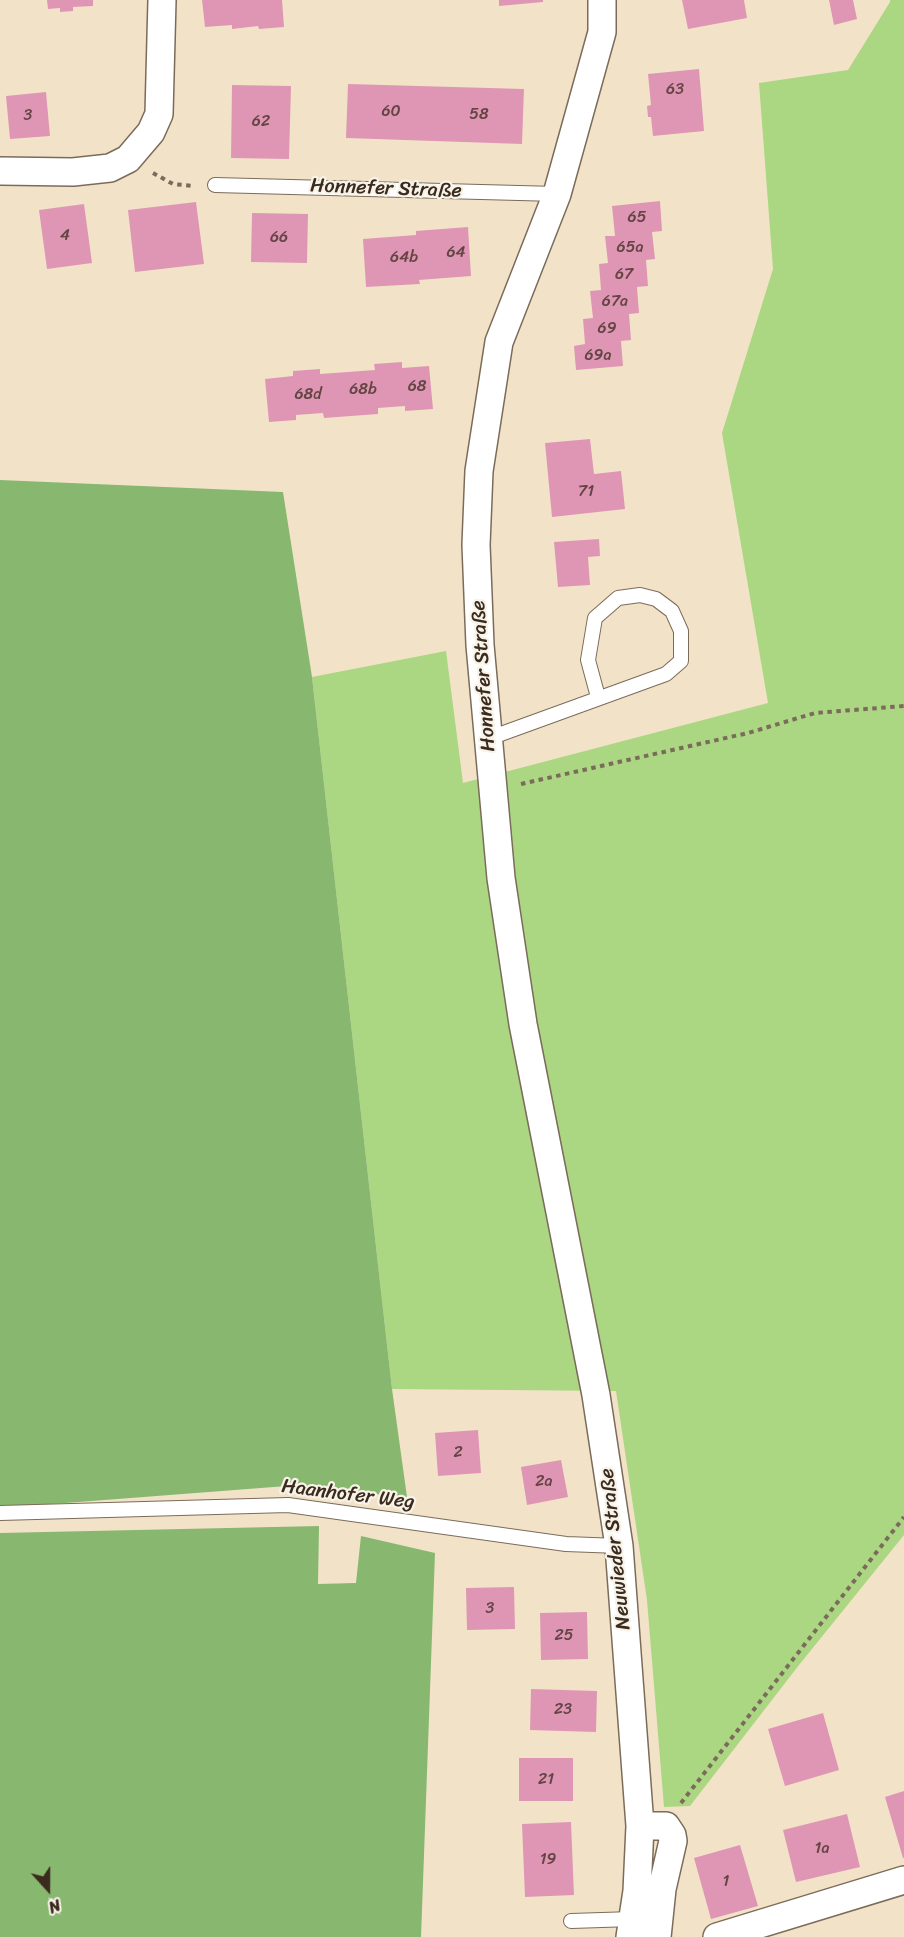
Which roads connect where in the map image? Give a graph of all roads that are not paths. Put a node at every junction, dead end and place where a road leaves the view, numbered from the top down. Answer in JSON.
{"nodes":[{"id":1,"x":162,"y":0,"type":"edge"},
{"id":2,"x":602,"y":0,"type":"edge"},
{"id":3,"x":0,"y":171,"type":"edge"},
{"id":4,"x":215,"y":185,"type":"dead end"},
{"id":5,"x":557,"y":194,"type":"junction"},
{"id":6,"x":598,"y":697,"type":"junction"},
{"id":7,"x":487,"y":739,"type":"junction"},
{"id":8,"x":551,"y":1165,"type":"joint"},
{"id":9,"x":0,"y":1513,"type":"edge"},
{"id":10,"x":619,"y":1546,"type":"junction"},
{"id":11,"x":651,"y":1826,"type":"junction"},
{"id":12,"x":904,"y":1880,"type":"edge"},
{"id":13,"x":570,"y":1921,"type":"dead end"},
{"id":14,"x":631,"y":1928,"type":"edge"},
{"id":15,"x":657,"y":1937,"type":"edge"},
{"id":16,"x":717,"y":1937,"type":"edge"}],
"edges":[{"from":1,"to":3,"type":"street"},
{"from":2,"to":5,"type":"street","name":"Honnefer Straße"},
{"from":4,"to":5,"type":"lane","name":"Honnefer Straße"},
{"from":5,"to":7,"type":"street","name":"Honnefer Straße"},
{"from":6,"to":6,"type":"lane"},
{"from":6,"to":7,"type":"lane"},
{"from":7,"to":8,"type":"street","name":"Honnefer Straße"},
{"from":8,"to":10,"type":"street","name":"Neuwieder Straße"},
{"from":9,"to":10,"type":"lane","name":"Haanhofer Weg"},
{"from":10,"to":11,"type":"street","name":"Neuwieder Straße"},
{"from":11,"to":14,"type":"street","name":"Neuwieder Straße"},
{"from":11,"to":15,"type":"street"},
{"from":12,"to":16,"type":"street"},
{"from":13,"to":14,"type":"lane"}]}
